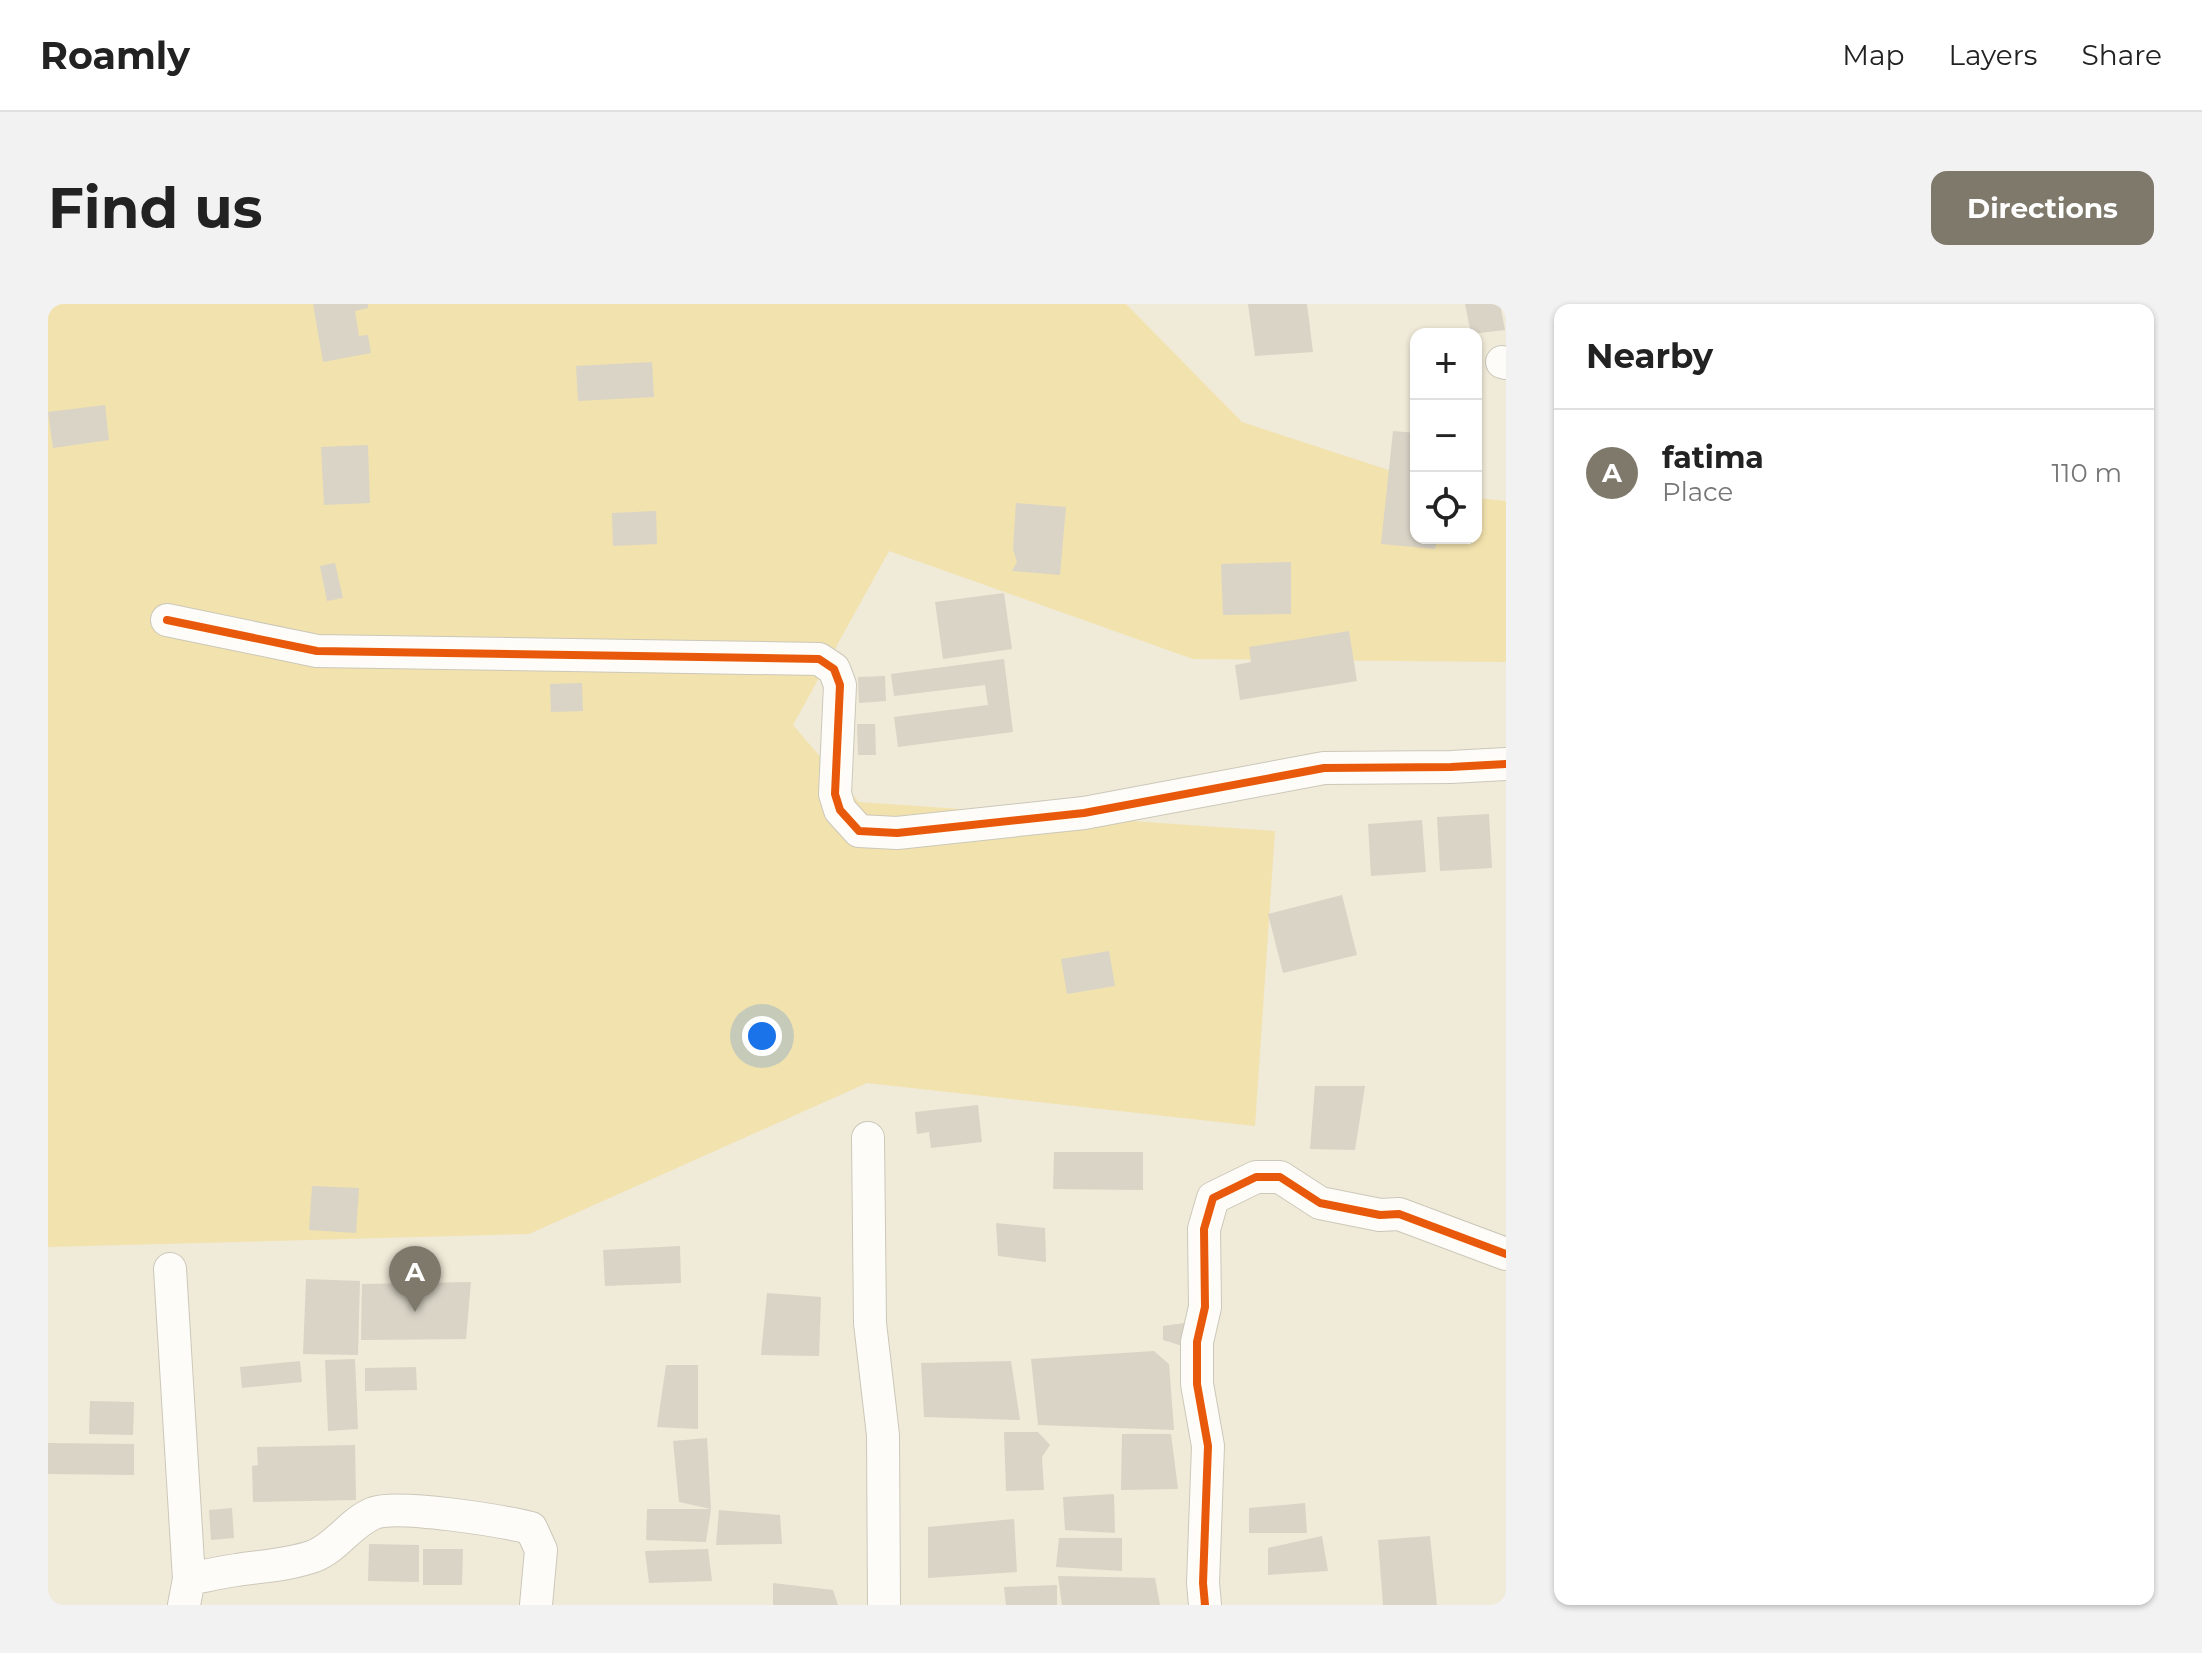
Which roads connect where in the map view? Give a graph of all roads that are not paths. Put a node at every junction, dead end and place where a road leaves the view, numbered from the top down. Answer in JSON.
{"nodes":[{"id":1,"x":167,"y":620,"type":"dead end"},
{"id":2,"x":1506,"y":764,"type":"edge"},
{"id":3,"x":868,"y":1138,"type":"dead end"},
{"id":4,"x":1506,"y":1254,"type":"edge"},
{"id":5,"x":170,"y":1269,"type":"dead end"},
{"id":6,"x":186,"y":1592,"type":"edge"},
{"id":7,"x":536,"y":1605,"type":"edge"},
{"id":8,"x":884,"y":1605,"type":"edge"},
{"id":9,"x":1205,"y":1605,"type":"edge"}],
"edges":[{"from":1,"to":2,"type":"street"},
{"from":3,"to":8,"type":"street"},
{"from":4,"to":9,"type":"street"},
{"from":5,"to":6,"type":"street"},
{"from":6,"to":7,"type":"street"}]}
